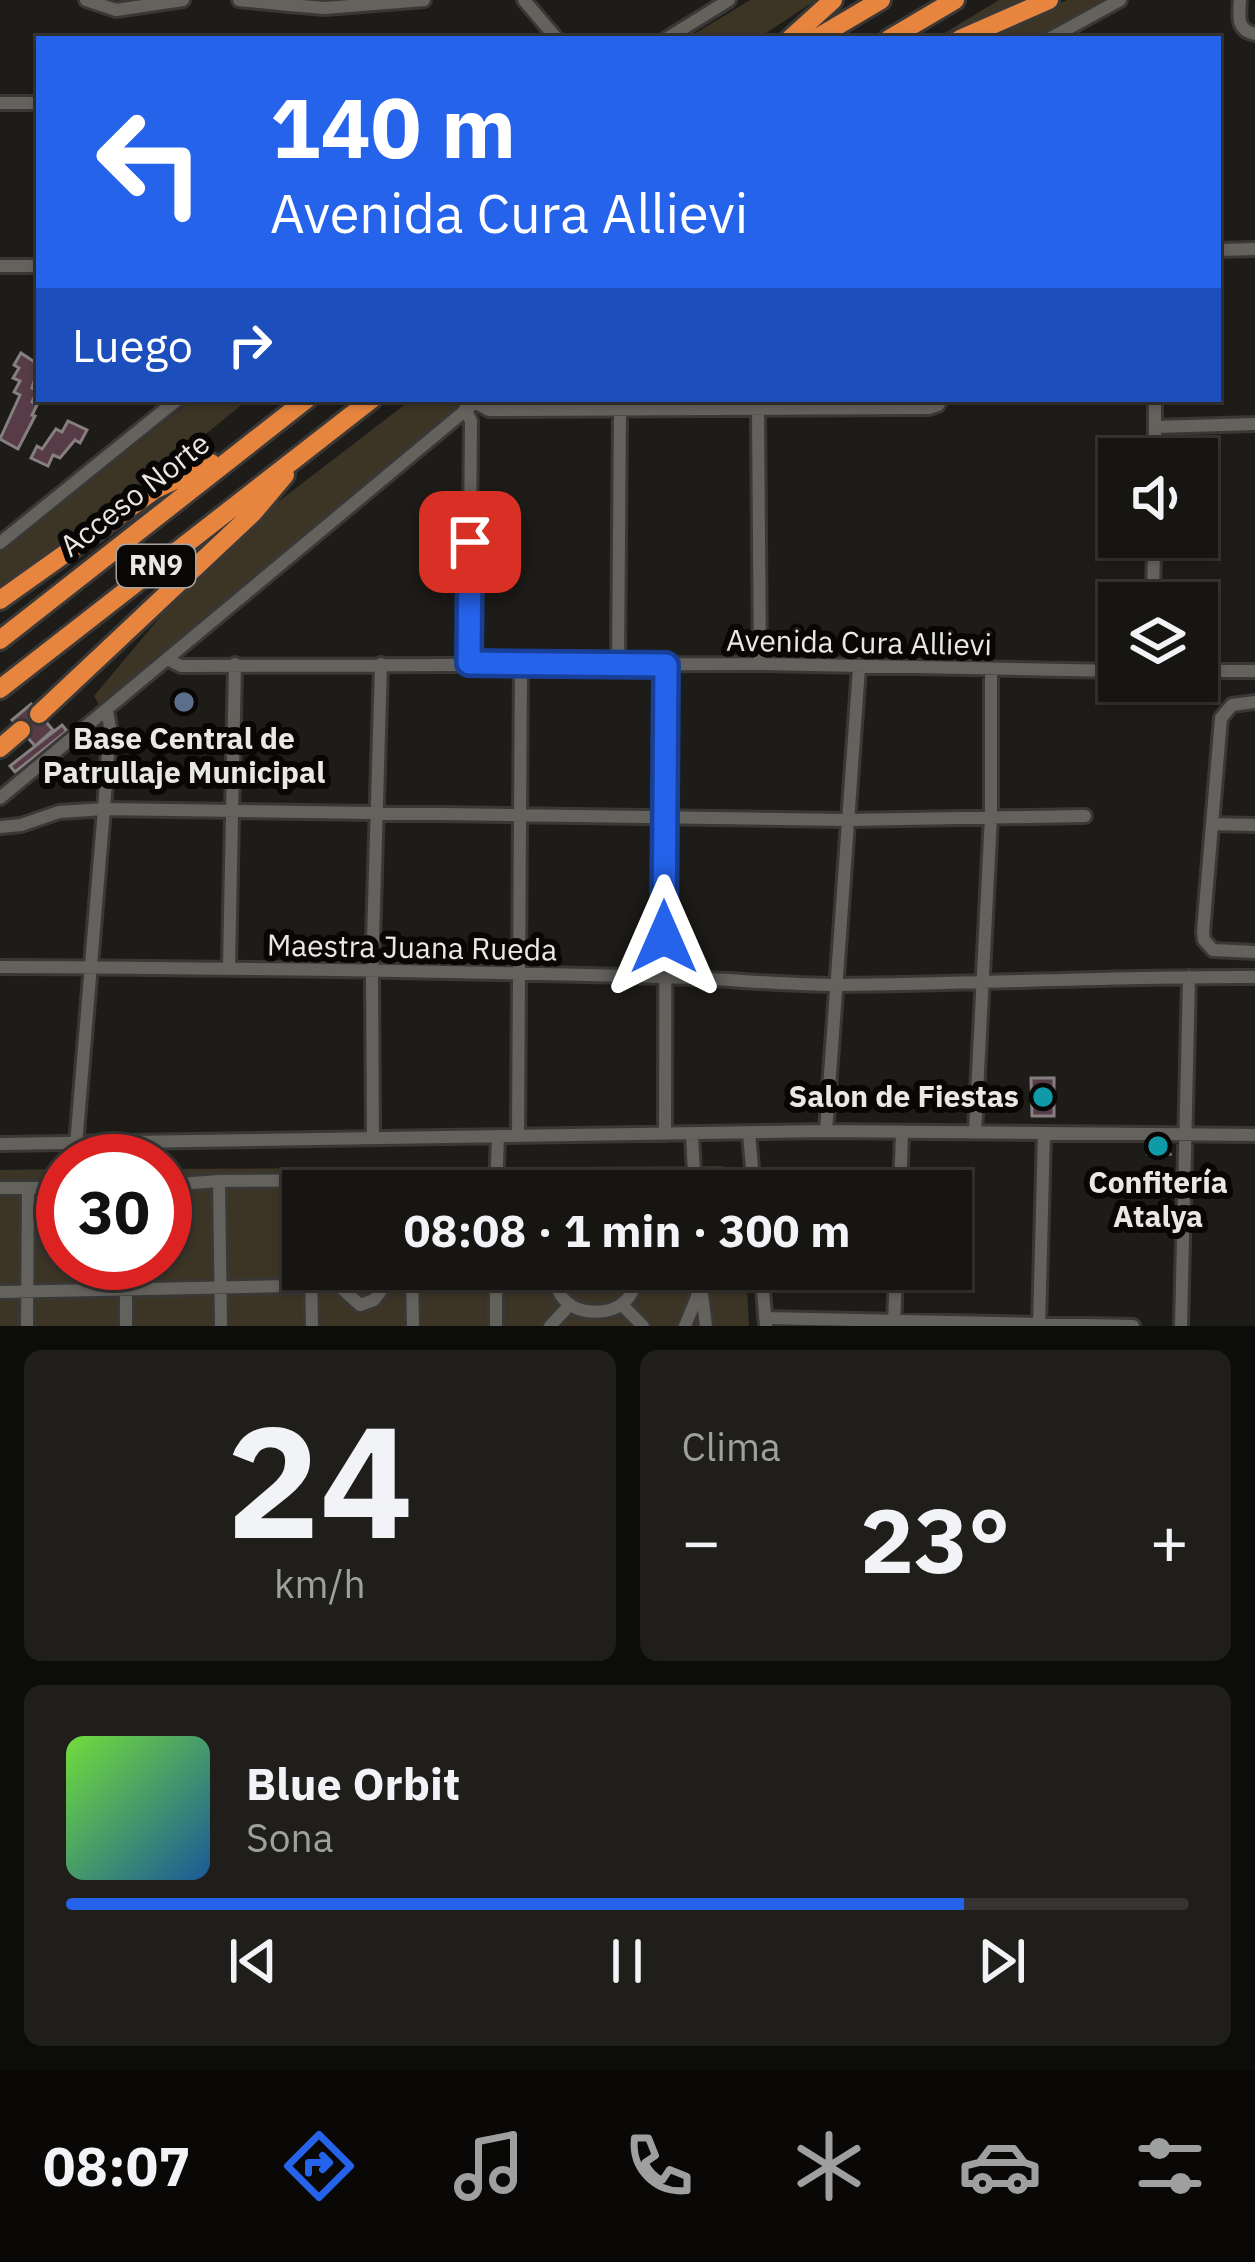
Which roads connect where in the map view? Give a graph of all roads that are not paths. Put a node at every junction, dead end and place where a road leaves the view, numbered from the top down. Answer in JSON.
{"nodes":[{"id":1,"x":86,"y":0,"type":"edge"},
{"id":2,"x":183,"y":0,"type":"edge"},
{"id":3,"x":239,"y":0,"type":"edge"},
{"id":4,"x":424,"y":0,"type":"edge"},
{"id":5,"x":521,"y":0,"type":"edge"},
{"id":6,"x":729,"y":0,"type":"edge"},
{"id":7,"x":833,"y":0,"type":"edge"},
{"id":8,"x":881,"y":0,"type":"edge"},
{"id":9,"x":955,"y":0,"type":"edge"},
{"id":10,"x":1049,"y":0,"type":"edge"},
{"id":11,"x":1120,"y":0,"type":"edge"},
{"id":12,"x":1240,"y":0,"type":"edge"},
{"id":13,"x":288,"y":3,"type":"edge"},
{"id":14,"x":1255,"y":34,"type":"edge"},
{"id":15,"x":553,"y":36,"type":"edge"},
{"id":16,"x":671,"y":36,"type":"edge"},
{"id":17,"x":793,"y":36,"type":"edge"},
{"id":18,"x":820,"y":36,"type":"edge"},
{"id":19,"x":895,"y":36,"type":"edge"},
{"id":20,"x":967,"y":36,"type":"edge"},
{"id":21,"x":1054,"y":36,"type":"edge"},
{"id":22,"x":0,"y":103,"type":"edge"},
{"id":23,"x":36,"y":103,"type":"edge"},
{"id":24,"x":1255,"y":249,"type":"edge"},
{"id":25,"x":1221,"y":250,"type":"edge"},
{"id":26,"x":0,"y":266,"type":"edge"},
{"id":27,"x":36,"y":266,"type":"edge"},
{"id":28,"x":174,"y":402,"type":"edge"},
{"id":29,"x":303,"y":402,"type":"edge"},
{"id":30,"x":368,"y":402,"type":"edge"},
{"id":31,"x":939,"y":402,"type":"edge"},
{"id":32,"x":1155,"y":402,"type":"edge"},
{"id":33,"x":473,"y":403,"type":"edge"},
{"id":34,"x":620,"y":410,"type":"junction"},
{"id":35,"x":758,"y":410,"type":"junction"},
{"id":36,"x":1255,"y":424,"type":"edge"},
{"id":37,"x":1155,"y":428,"type":"junction"},
{"id":38,"x":1155,"y":438,"type":"edge"},
{"id":39,"x":312,"y":444,"type":"junction"},
{"id":40,"x":243,"y":448,"type":"junction"},
{"id":41,"x":0,"y":544,"type":"edge"},
{"id":42,"x":0,"y":600,"type":"edge"},
{"id":43,"x":0,"y":640,"type":"edge"},
{"id":44,"x":167,"y":658,"type":"junction"},
{"id":45,"x":469,"y":663,"type":"junction"},
{"id":46,"x":521,"y":663,"type":"junction"},
{"id":47,"x":235,"y":664,"type":"junction"},
{"id":48,"x":380,"y":664,"type":"junction"},
{"id":49,"x":760,"y":664,"type":"junction"},
{"id":50,"x":618,"y":665,"type":"junction"},
{"id":51,"x":666,"y":665,"type":"junction"},
{"id":52,"x":859,"y":668,"type":"junction"},
{"id":53,"x":991,"y":670,"type":"junction"},
{"id":54,"x":1098,"y":671,"type":"edge"},
{"id":55,"x":1218,"y":671,"type":"edge"},
{"id":56,"x":1255,"y":671,"type":"edge"},
{"id":57,"x":0,"y":688,"type":"edge"},
{"id":58,"x":1255,"y":702,"type":"edge"},
{"id":59,"x":107,"y":710,"type":"junction"},
{"id":60,"x":39,"y":714,"type":"dead end"},
{"id":61,"x":21,"y":730,"type":"dead end"},
{"id":62,"x":0,"y":748,"type":"edge"},
{"id":63,"x":0,"y":798,"type":"edge"},
{"id":64,"x":104,"y":808,"type":"junction"},
{"id":65,"x":234,"y":811,"type":"junction"},
{"id":66,"x":376,"y":813,"type":"junction"},
{"id":67,"x":518,"y":814,"type":"junction"},
{"id":68,"x":665,"y":817,"type":"junction"},
{"id":69,"x":992,"y":817,"type":"junction"},
{"id":70,"x":1085,"y":817,"type":"dead end"},
{"id":71,"x":846,"y":820,"type":"junction"},
{"id":72,"x":1213,"y":824,"type":"junction"},
{"id":73,"x":1255,"y":825,"type":"edge"},
{"id":74,"x":0,"y":827,"type":"edge"},
{"id":75,"x":1255,"y":952,"type":"edge"},
{"id":76,"x":0,"y":967,"type":"edge"},
{"id":77,"x":230,"y":967,"type":"junction"},
{"id":78,"x":89,"y":968,"type":"junction"},
{"id":79,"x":372,"y":974,"type":"junction"},
{"id":80,"x":518,"y":976,"type":"junction"},
{"id":81,"x":664,"y":977,"type":"junction"},
{"id":82,"x":1189,"y":977,"type":"junction"},
{"id":83,"x":1255,"y":977,"type":"edge"},
{"id":84,"x":983,"y":979,"type":"junction"},
{"id":85,"x":834,"y":985,"type":"junction"},
{"id":86,"x":826,"y":1131,"type":"junction"},
{"id":87,"x":902,"y":1132,"type":"junction"},
{"id":88,"x":975,"y":1132,"type":"junction"},
{"id":89,"x":749,"y":1133,"type":"junction"},
{"id":90,"x":1044,"y":1133,"type":"junction"},
{"id":91,"x":77,"y":1134,"type":"edge"},
{"id":92,"x":665,"y":1134,"type":"junction"},
{"id":93,"x":1186,"y":1134,"type":"junction"},
{"id":94,"x":518,"y":1135,"type":"junction"},
{"id":95,"x":1255,"y":1135,"type":"edge"},
{"id":96,"x":498,"y":1136,"type":"junction"},
{"id":97,"x":692,"y":1136,"type":"junction"},
{"id":98,"x":373,"y":1137,"type":"junction"},
{"id":99,"x":192,"y":1142,"type":"edge"},
{"id":100,"x":0,"y":1144,"type":"edge"},
{"id":101,"x":36,"y":1144,"type":"edge"},
{"id":102,"x":496,"y":1170,"type":"edge"},
{"id":103,"x":693,"y":1170,"type":"edge"},
{"id":104,"x":752,"y":1170,"type":"edge"},
{"id":105,"x":900,"y":1170,"type":"edge"},
{"id":106,"x":219,"y":1181,"type":"junction"},
{"id":107,"x":192,"y":1183,"type":"edge"},
{"id":108,"x":282,"y":1184,"type":"edge"},
{"id":109,"x":0,"y":1188,"type":"edge"},
{"id":110,"x":28,"y":1188,"type":"junction"},
{"id":111,"x":36,"y":1188,"type":"edge"},
{"id":112,"x":282,"y":1285,"type":"edge"},
{"id":113,"x":221,"y":1286,"type":"junction"},
{"id":114,"x":312,"y":1290,"type":"edge"},
{"id":115,"x":342,"y":1290,"type":"edge"},
{"id":116,"x":382,"y":1290,"type":"edge"},
{"id":117,"x":412,"y":1290,"type":"edge"},
{"id":118,"x":496,"y":1290,"type":"edge"},
{"id":119,"x":560,"y":1290,"type":"edge"},
{"id":120,"x":633,"y":1290,"type":"edge"},
{"id":121,"x":697,"y":1290,"type":"edge"},
{"id":122,"x":702,"y":1290,"type":"edge"},
{"id":123,"x":763,"y":1290,"type":"edge"},
{"id":124,"x":895,"y":1290,"type":"edge"},
{"id":125,"x":0,"y":1292,"type":"edge"},
{"id":126,"x":28,"y":1292,"type":"junction"},
{"id":127,"x":126,"y":1292,"type":"junction"},
{"id":128,"x":496,"y":1302,"type":"junction"},
{"id":129,"x":625,"y":1308,"type":"junction"},
{"id":130,"x":566,"y":1309,"type":"junction"},
{"id":131,"x":766,"y":1322,"type":"edge"},
{"id":132,"x":894,"y":1323,"type":"edge"},
{"id":133,"x":596,"y":1324,"type":"edge"},
{"id":134,"x":1039,"y":1324,"type":"edge"},
{"id":135,"x":27,"y":1326,"type":"edge"},
{"id":136,"x":126,"y":1326,"type":"edge"},
{"id":137,"x":221,"y":1326,"type":"edge"},
{"id":138,"x":312,"y":1326,"type":"edge"},
{"id":139,"x":413,"y":1326,"type":"edge"},
{"id":140,"x":496,"y":1326,"type":"edge"},
{"id":141,"x":506,"y":1326,"type":"edge"},
{"id":142,"x":550,"y":1326,"type":"edge"},
{"id":143,"x":643,"y":1326,"type":"edge"},
{"id":144,"x":686,"y":1326,"type":"edge"},
{"id":145,"x":706,"y":1326,"type":"edge"},
{"id":146,"x":1133,"y":1326,"type":"edge"},
{"id":147,"x":1181,"y":1326,"type":"edge"}],
"edges":[{"from":1,"to":2,"type":"street"},
{"from":3,"to":13,"type":"street"},
{"from":4,"to":13,"type":"street"},
{"from":5,"to":15,"type":"street"},
{"from":6,"to":16,"type":"street"},
{"from":7,"to":17,"type":"highway"},
{"from":8,"to":18,"type":"highway"},
{"from":9,"to":19,"type":"highway"},
{"from":10,"to":20,"type":"highway"},
{"from":11,"to":21,"type":"street"},
{"from":12,"to":14,"type":"street"},
{"from":22,"to":23,"type":"street"},
{"from":24,"to":25,"type":"street"},
{"from":26,"to":27,"type":"street"},
{"from":28,"to":41,"type":"street"},
{"from":29,"to":40,"type":"highway","name":"Acceso Norte","number":"RN9"},
{"from":30,"to":39,"type":"highway","number":"RN9"},
{"from":31,"to":35,"type":"street"},
{"from":32,"to":37,"type":"street"},
{"from":33,"to":34,"type":"street"},
{"from":33,"to":44,"type":"street"},
{"from":33,"to":45,"type":"street"},
{"from":34,"to":35,"type":"street"},
{"from":34,"to":50,"type":"street"},
{"from":35,"to":49,"type":"street"},
{"from":36,"to":37,"type":"street"},
{"from":37,"to":38,"type":"street"},
{"from":39,"to":57,"type":"highway","number":"RN9"},
{"from":39,"to":60,"type":"highway"},
{"from":40,"to":42,"type":"highway"},
{"from":40,"to":43,"type":"highway","name":"Acceso Norte","number":"RN9"},
{"from":44,"to":47,"type":"street","name":"Avenida Cura Allievi"},
{"from":44,"to":59,"type":"street"},
{"from":45,"to":46,"type":"street","name":"Avenida Cura Allievi"},
{"from":45,"to":48,"type":"street","name":"Avenida Cura Allievi"},
{"from":46,"to":50,"type":"street","name":"Avenida Cura Allievi"},
{"from":46,"to":67,"type":"street"},
{"from":47,"to":48,"type":"street","name":"Avenida Cura Allievi"},
{"from":47,"to":65,"type":"street"},
{"from":48,"to":66,"type":"street"},
{"from":49,"to":51,"type":"street","name":"Avenida Cura Allievi"},
{"from":49,"to":52,"type":"street","name":"Avenida Cura Allievi"},
{"from":50,"to":51,"type":"street","name":"Avenida Cura Allievi"},
{"from":51,"to":68,"type":"street"},
{"from":52,"to":53,"type":"street","name":"Avenida Cura Allievi"},
{"from":52,"to":71,"type":"street"},
{"from":53,"to":54,"type":"street","name":"Avenida Cura Allievi"},
{"from":53,"to":69,"type":"street"},
{"from":55,"to":56,"type":"street"},
{"from":58,"to":72,"type":"street"},
{"from":59,"to":63,"type":"street"},
{"from":59,"to":64,"type":"street"},
{"from":61,"to":62,"type":"highway"},
{"from":64,"to":65,"type":"street"},
{"from":64,"to":74,"type":"street"},
{"from":64,"to":78,"type":"street"},
{"from":65,"to":66,"type":"street"},
{"from":65,"to":77,"type":"street"},
{"from":66,"to":67,"type":"street"},
{"from":66,"to":79,"type":"street"},
{"from":67,"to":68,"type":"street"},
{"from":67,"to":80,"type":"street"},
{"from":68,"to":71,"type":"street"},
{"from":68,"to":81,"type":"street"},
{"from":69,"to":70,"type":"street"},
{"from":69,"to":71,"type":"street"},
{"from":69,"to":84,"type":"street"},
{"from":71,"to":85,"type":"street"},
{"from":72,"to":73,"type":"street"},
{"from":72,"to":75,"type":"street"},
{"from":76,"to":78,"type":"street","name":"Maestra Juana Rueda"},
{"from":77,"to":78,"type":"street","name":"Maestra Juana Rueda"},
{"from":77,"to":79,"type":"street","name":"Maestra Juana Rueda"},
{"from":78,"to":91,"type":"street"},
{"from":79,"to":80,"type":"street","name":"Maestra Juana Rueda"},
{"from":79,"to":98,"type":"street"},
{"from":80,"to":81,"type":"street","name":"Maestra Juana Rueda"},
{"from":80,"to":94,"type":"street"},
{"from":81,"to":85,"type":"street","name":"Maestra Juana Rueda"},
{"from":81,"to":92,"type":"street"},
{"from":82,"to":83,"type":"street","name":"Maestra Juana Rueda"},
{"from":82,"to":84,"type":"street","name":"Maestra Juana Rueda"},
{"from":82,"to":93,"type":"street"},
{"from":84,"to":85,"type":"street","name":"Maestra Juana Rueda"},
{"from":84,"to":88,"type":"street"},
{"from":85,"to":86,"type":"street"},
{"from":86,"to":87,"type":"street"},
{"from":86,"to":89,"type":"street"},
{"from":87,"to":88,"type":"street"},
{"from":87,"to":105,"type":"street"},
{"from":88,"to":90,"type":"street"},
{"from":89,"to":97,"type":"street"},
{"from":89,"to":104,"type":"street"},
{"from":90,"to":93,"type":"street"},
{"from":90,"to":134,"type":"street"},
{"from":92,"to":94,"type":"street"},
{"from":92,"to":97,"type":"street"},
{"from":93,"to":95,"type":"street"},
{"from":93,"to":147,"type":"street"},
{"from":94,"to":96,"type":"street"},
{"from":96,"to":98,"type":"street"},
{"from":96,"to":102,"type":"street"},
{"from":97,"to":103,"type":"street"},
{"from":98,"to":99,"type":"street"},
{"from":100,"to":101,"type":"street"},
{"from":106,"to":107,"type":"street"},
{"from":106,"to":108,"type":"street"},
{"from":106,"to":113,"type":"street"},
{"from":109,"to":110,"type":"street"},
{"from":110,"to":111,"type":"street"},
{"from":110,"to":126,"type":"street"},
{"from":112,"to":113,"type":"street"},
{"from":113,"to":127,"type":"street"},
{"from":113,"to":137,"type":"street"},
{"from":114,"to":138,"type":"street"},
{"from":115,"to":116,"type":"street"},
{"from":117,"to":139,"type":"street"},
{"from":118,"to":128,"type":"street"},
{"from":119,"to":130,"type":"street"},
{"from":120,"to":129,"type":"street"},
{"from":121,"to":144,"type":"street"},
{"from":122,"to":145,"type":"street"},
{"from":123,"to":131,"type":"street"},
{"from":124,"to":132,"type":"street"},
{"from":125,"to":126,"type":"street"},
{"from":126,"to":127,"type":"street"},
{"from":126,"to":135,"type":"street"},
{"from":127,"to":136,"type":"street"},
{"from":128,"to":140,"type":"street"},
{"from":128,"to":141,"type":"street"},
{"from":129,"to":133,"type":"street"},
{"from":129,"to":143,"type":"street"},
{"from":130,"to":133,"type":"street"},
{"from":130,"to":142,"type":"street"},
{"from":131,"to":132,"type":"street"},
{"from":132,"to":134,"type":"street"},
{"from":134,"to":146,"type":"street"}]}
